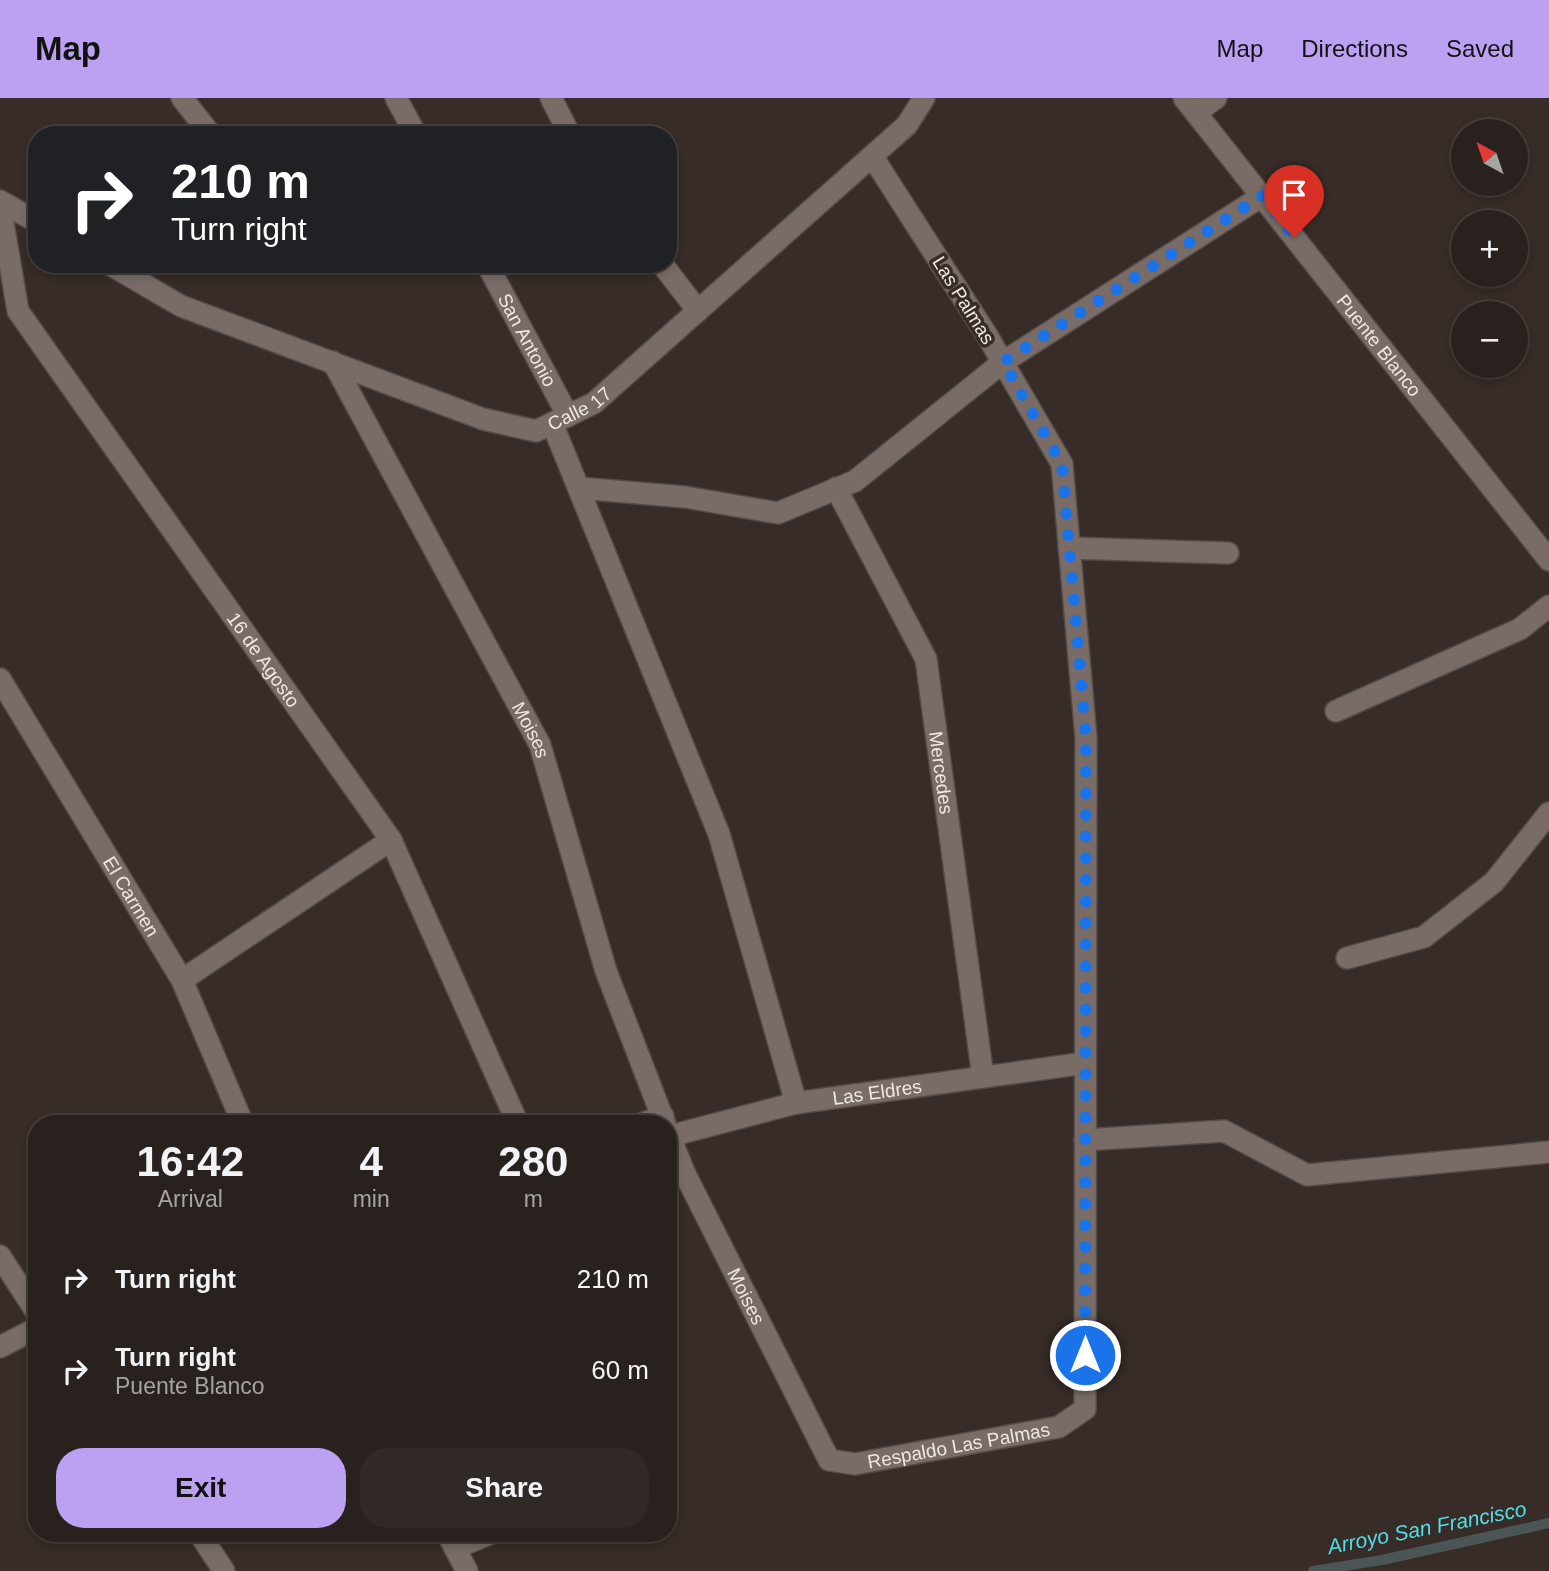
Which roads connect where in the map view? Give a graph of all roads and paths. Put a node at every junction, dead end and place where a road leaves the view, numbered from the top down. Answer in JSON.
{"nodes":[{"id":1,"x":182,"y":98,"type":"edge"},
{"id":2,"x":397,"y":98,"type":"edge"},
{"id":3,"x":551,"y":98,"type":"edge"},
{"id":4,"x":923,"y":98,"type":"edge"},
{"id":5,"x":1216,"y":98,"type":"edge"},
{"id":6,"x":1190,"y":105,"type":"edge"},
{"id":7,"x":204,"y":126,"type":"edge"},
{"id":8,"x":411,"y":126,"type":"edge"},
{"id":9,"x":565,"y":126,"type":"edge"},
{"id":10,"x":872,"y":156,"type":"junction"},
{"id":11,"x":1262,"y":196,"type":"junction"},
{"id":12,"x":0,"y":203,"type":"edge"},
{"id":13,"x":28,"y":217,"type":"edge"},
{"id":14,"x":124,"y":273,"type":"edge"},
{"id":15,"x":491,"y":273,"type":"edge"},
{"id":16,"x":669,"y":273,"type":"edge"},
{"id":17,"x":698,"y":311,"type":"junction"},
{"id":18,"x":333,"y":362,"type":"junction"},
{"id":19,"x":1003,"y":362,"type":"junction"},
{"id":20,"x":560,"y":420,"type":"junction"},
{"id":21,"x":579,"y":488,"type":"junction"},
{"id":22,"x":836,"y":488,"type":"junction"},
{"id":23,"x":1069,"y":548,"type":"junction"},
{"id":24,"x":1228,"y":553,"type":"dead end"},
{"id":25,"x":1549,"y":560,"type":"edge"},
{"id":26,"x":1549,"y":606,"type":"edge"},
{"id":27,"x":0,"y":679,"type":"edge"},
{"id":28,"x":1336,"y":711,"type":"dead end"},
{"id":29,"x":1549,"y":813,"type":"edge"},
{"id":30,"x":391,"y":840,"type":"junction"},
{"id":31,"x":1347,"y":958,"type":"dead end"},
{"id":32,"x":182,"y":980,"type":"junction"},
{"id":33,"x":1085,"y":1063,"type":"junction"},
{"id":34,"x":983,"y":1077,"type":"junction"},
{"id":35,"x":796,"y":1103,"type":"junction"},
{"id":36,"x":239,"y":1115,"type":"edge"},
{"id":37,"x":514,"y":1115,"type":"edge"},
{"id":38,"x":662,"y":1115,"type":"edge"},
{"id":39,"x":677,"y":1125,"type":"edge"},
{"id":40,"x":1085,"y":1140,"type":"junction"},
{"id":41,"x":677,"y":1153,"type":"edge"},
{"id":42,"x":1549,"y":1153,"type":"edge"},
{"id":43,"x":0,"y":1256,"type":"edge"},
{"id":44,"x":28,"y":1299,"type":"edge"},
{"id":45,"x":28,"y":1333,"type":"edge"},
{"id":46,"x":0,"y":1347,"type":"edge"},
{"id":47,"x":1085,"y":1409,"type":"joint"},
{"id":48,"x":829,"y":1460,"type":"joint"},
{"id":49,"x":205,"y":1542,"type":"edge"},
{"id":50,"x":452,"y":1542,"type":"edge"},
{"id":51,"x":224,"y":1571,"type":"edge"},
{"id":52,"x":467,"y":1571,"type":"edge"}],
"edges":[{"from":1,"to":7,"type":"street"},
{"from":2,"to":8,"type":"street"},
{"from":3,"to":9,"type":"street"},
{"from":4,"to":10,"type":"street","name":"Calle 17"},
{"from":5,"to":6,"type":"street"},
{"from":6,"to":11,"type":"street","name":"Puente Blanco"},
{"from":10,"to":17,"type":"street","name":"Calle 17"},
{"from":10,"to":19,"type":"street","name":"Las Palmas"},
{"from":11,"to":19,"type":"street"},
{"from":11,"to":25,"type":"street","name":"Puente Blanco"},
{"from":12,"to":13,"type":"street"},
{"from":12,"to":30,"type":"street","name":"16 de Agosto"},
{"from":14,"to":18,"type":"street","name":"Calle 17"},
{"from":15,"to":20,"type":"street","name":"San Antonio"},
{"from":16,"to":17,"type":"street"},
{"from":17,"to":20,"type":"street","name":"Calle 17"},
{"from":18,"to":20,"type":"street","name":"Calle 17"},
{"from":18,"to":38,"type":"street","name":"Moises"},
{"from":19,"to":22,"type":"street"},
{"from":19,"to":23,"type":"street","name":"Las Palmas"},
{"from":20,"to":21,"type":"street","name":"San Antonio"},
{"from":21,"to":22,"type":"street"},
{"from":21,"to":35,"type":"street","name":"San Antonio"},
{"from":22,"to":34,"type":"street","name":"Mercedes"},
{"from":23,"to":24,"type":"street"},
{"from":23,"to":33,"type":"street","name":"Las Palmas"},
{"from":26,"to":28,"type":"street"},
{"from":27,"to":32,"type":"street","name":"El Carmen"},
{"from":29,"to":31,"type":"street"},
{"from":30,"to":32,"type":"street"},
{"from":30,"to":37,"type":"street","name":"16 de Agosto"},
{"from":32,"to":36,"type":"street","name":"El Carmen"},
{"from":33,"to":34,"type":"street","name":"Las Eldres"},
{"from":33,"to":40,"type":"street","name":"Las Palmas"},
{"from":34,"to":35,"type":"street","name":"Las Eldres"},
{"from":35,"to":39,"type":"street","name":"Las Eldres"},
{"from":40,"to":42,"type":"street"},
{"from":40,"to":47,"type":"street","name":"Las Palmas"},
{"from":41,"to":48,"type":"street","name":"Moises"},
{"from":43,"to":44,"type":"street"},
{"from":45,"to":46,"type":"street"},
{"from":47,"to":48,"type":"street","name":"Respaldo Las Palmas"},
{"from":49,"to":51,"type":"street"},
{"from":50,"to":52,"type":"street"}]}
